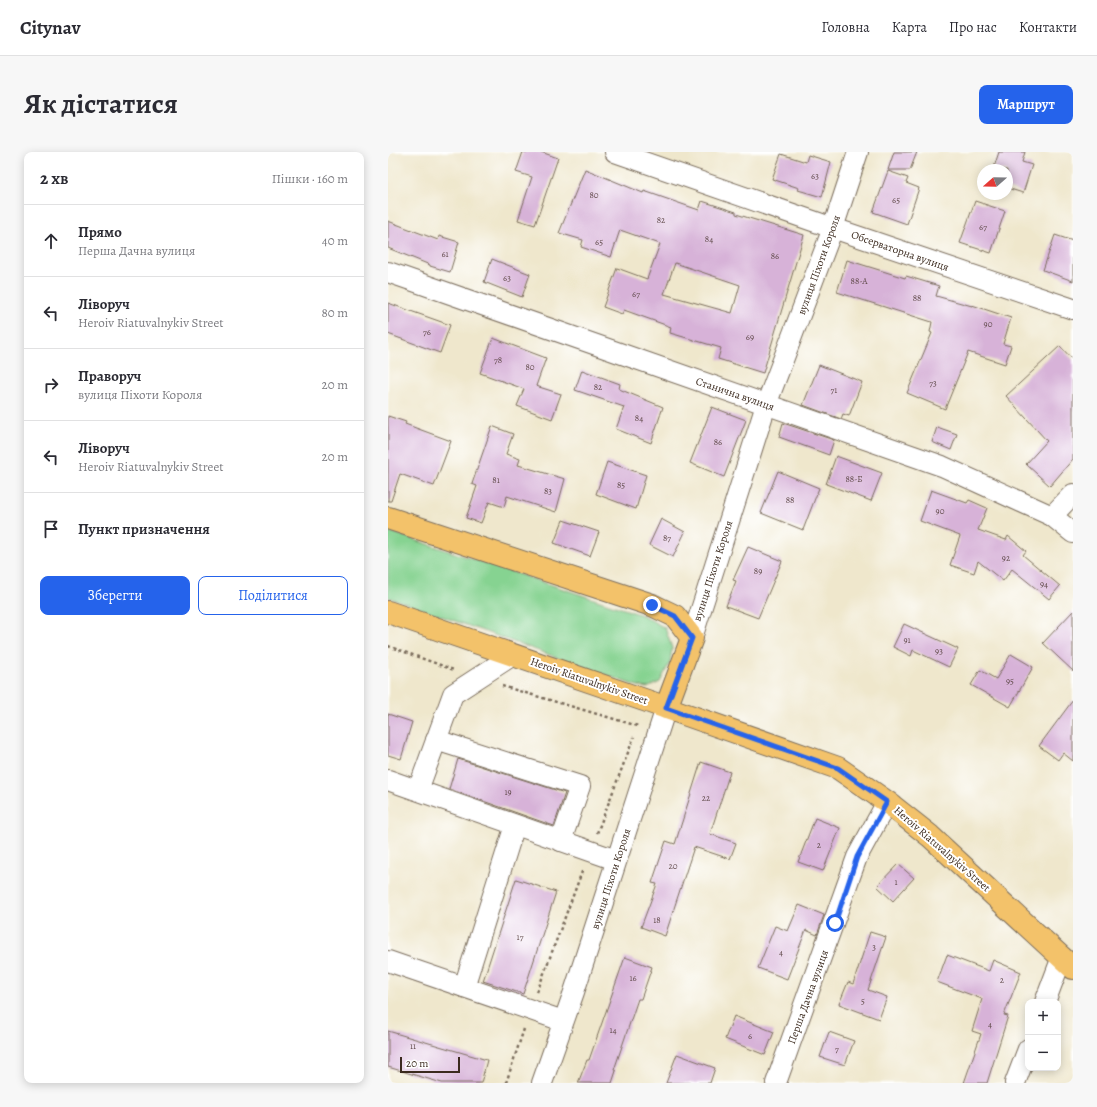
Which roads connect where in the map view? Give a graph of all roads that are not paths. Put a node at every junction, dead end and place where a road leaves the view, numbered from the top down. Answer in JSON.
{"nodes":[{"id":1,"x":615,"y":152,"type":"edge"},
{"id":2,"x":858,"y":152,"type":"edge"},
{"id":3,"x":833,"y":228,"type":"junction"},
{"id":4,"x":388,"y":272,"type":"edge"},
{"id":5,"x":1073,"y":309,"type":"edge"},
{"id":6,"x":766,"y":405,"type":"junction"},
{"id":7,"x":1073,"y":494,"type":"edge"},
{"id":8,"x":1052,"y":516,"type":"junction"},
{"id":9,"x":388,"y":518,"type":"edge"},
{"id":10,"x":1073,"y":533,"type":"edge"},
{"id":11,"x":388,"y":612,"type":"edge"},
{"id":12,"x":692,"y":638,"type":"junction"},
{"id":13,"x":512,"y":655,"type":"junction"},
{"id":14,"x":666,"y":708,"type":"junction"},
{"id":15,"x":436,"y":740,"type":"junction"},
{"id":16,"x":388,"y":780,"type":"edge"},
{"id":17,"x":418,"y":790,"type":"junction"},
{"id":18,"x":887,"y":802,"type":"junction"},
{"id":19,"x":515,"y":825,"type":"junction"},
{"id":20,"x":561,"y":841,"type":"junction"},
{"id":21,"x":616,"y":860,"type":"junction"},
{"id":22,"x":388,"y":961,"type":"edge"},
{"id":23,"x":1067,"y":962,"type":"edge"},
{"id":24,"x":464,"y":987,"type":"junction"},
{"id":25,"x":1047,"y":999,"type":"edge"},
{"id":26,"x":563,"y":1021,"type":"junction"},
{"id":27,"x":1025,"y":1057,"type":"edge"},
{"id":28,"x":542,"y":1083,"type":"edge"},
{"id":29,"x":776,"y":1083,"type":"edge"},
{"id":30,"x":1015,"y":1083,"type":"edge"}],
"edges":[{"from":1,"to":3,"type":"street","name":"Обсерваторна вулиця"},
{"from":2,"to":3,"type":"street","name":"вулиця Піхоти Короля"},
{"from":3,"to":5,"type":"street","name":"Обсерваторна вулиця"},
{"from":3,"to":6,"type":"street","name":"вулиця Піхоти Короля"},
{"from":4,"to":6,"type":"street","name":"Станична вулиця"},
{"from":6,"to":8,"type":"street","name":"Станична вулиця"},
{"from":6,"to":12,"type":"street","name":"вулиця Піхоти Короля"},
{"from":7,"to":8,"type":"street"},
{"from":8,"to":10,"type":"street","name":"Станична вулиця"},
{"from":9,"to":12,"type":"main road"},
{"from":11,"to":13,"type":"main road","name":"Heroiv Riatuvalnykiv Street"},
{"from":12,"to":14,"type":"main road","name":"вулиця Піхоти Короля"},
{"from":13,"to":14,"type":"main road","name":"Heroiv Riatuvalnykiv Street"},
{"from":13,"to":15,"type":"street"},
{"from":14,"to":18,"type":"main road","name":"Heroiv Riatuvalnykiv Street"},
{"from":14,"to":21,"type":"street","name":"вулиця Піхоти Короля"},
{"from":15,"to":17,"type":"street"},
{"from":15,"to":20,"type":"street"},
{"from":16,"to":17,"type":"street"},
{"from":17,"to":19,"type":"street"},
{"from":18,"to":23,"type":"main road","name":"Heroiv Riatuvalnykiv Street"},
{"from":18,"to":29,"type":"street","name":"Перша Дачна вулиця"},
{"from":19,"to":20,"type":"street"},
{"from":19,"to":24,"type":"street"},
{"from":20,"to":21,"type":"street"},
{"from":21,"to":26,"type":"street","name":"вулиця Піхоти Короля"},
{"from":22,"to":24,"type":"street"},
{"from":23,"to":25,"type":"street"},
{"from":24,"to":26,"type":"street"},
{"from":26,"to":28,"type":"street","name":"вулиця Піхоти Короля"},
{"from":27,"to":30,"type":"street"}]}
